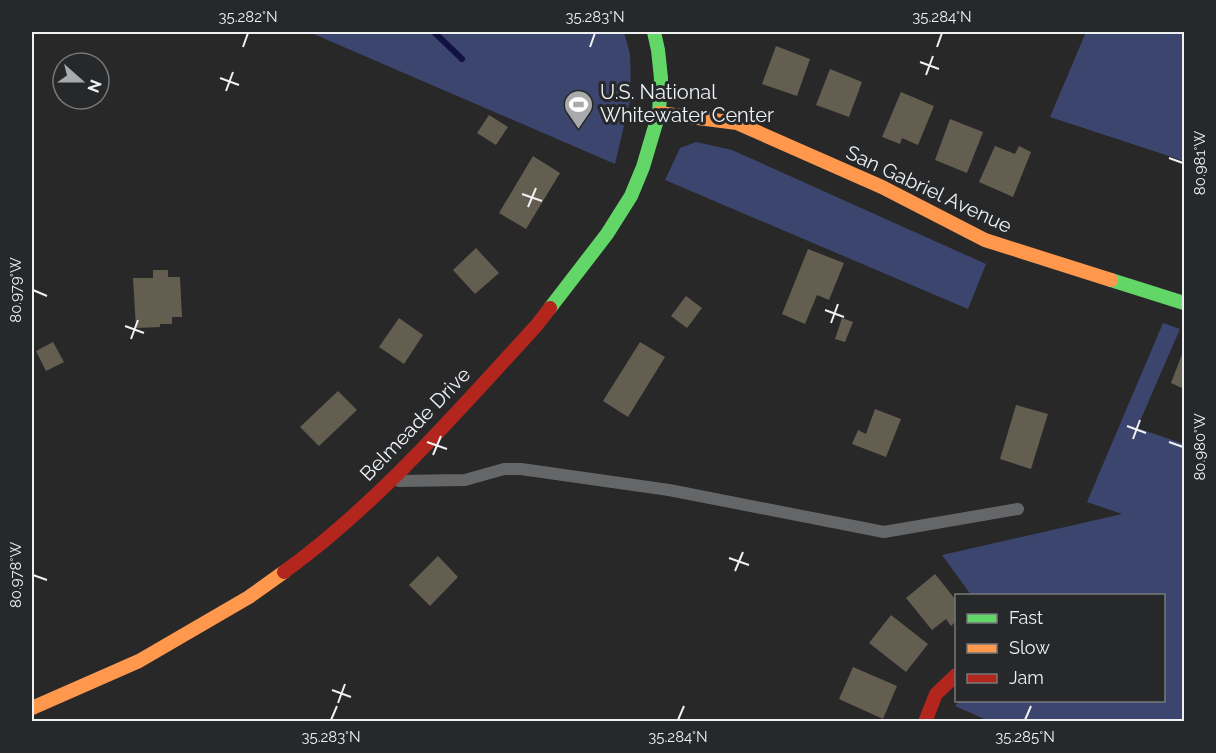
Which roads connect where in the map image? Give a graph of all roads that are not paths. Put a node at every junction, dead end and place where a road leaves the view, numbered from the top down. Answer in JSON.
{"nodes":[{"id":1,"x":654,"y":32,"type":"edge"},
{"id":2,"x":659,"y":113,"type":"junction"},
{"id":3,"x":1185,"y":303,"type":"edge"},
{"id":4,"x":388,"y":482,"type":"junction"},
{"id":5,"x":1018,"y":509,"type":"dead end"},
{"id":6,"x":955,"y":677,"type":"edge"},
{"id":7,"x":32,"y":708,"type":"edge"},
{"id":8,"x":925,"y":722,"type":"edge"}],
"edges":[{"from":1,"to":2,"type":"street","name":"Belmeade Drive"},
{"from":2,"to":3,"type":"street","name":"San Gabriel Avenue"},
{"from":2,"to":4,"type":"street","name":"Belmeade Drive"},
{"from":4,"to":5,"type":"lane"},
{"from":4,"to":7,"type":"street","name":"Belmeade Drive"},
{"from":6,"to":8,"type":"street"}]}
